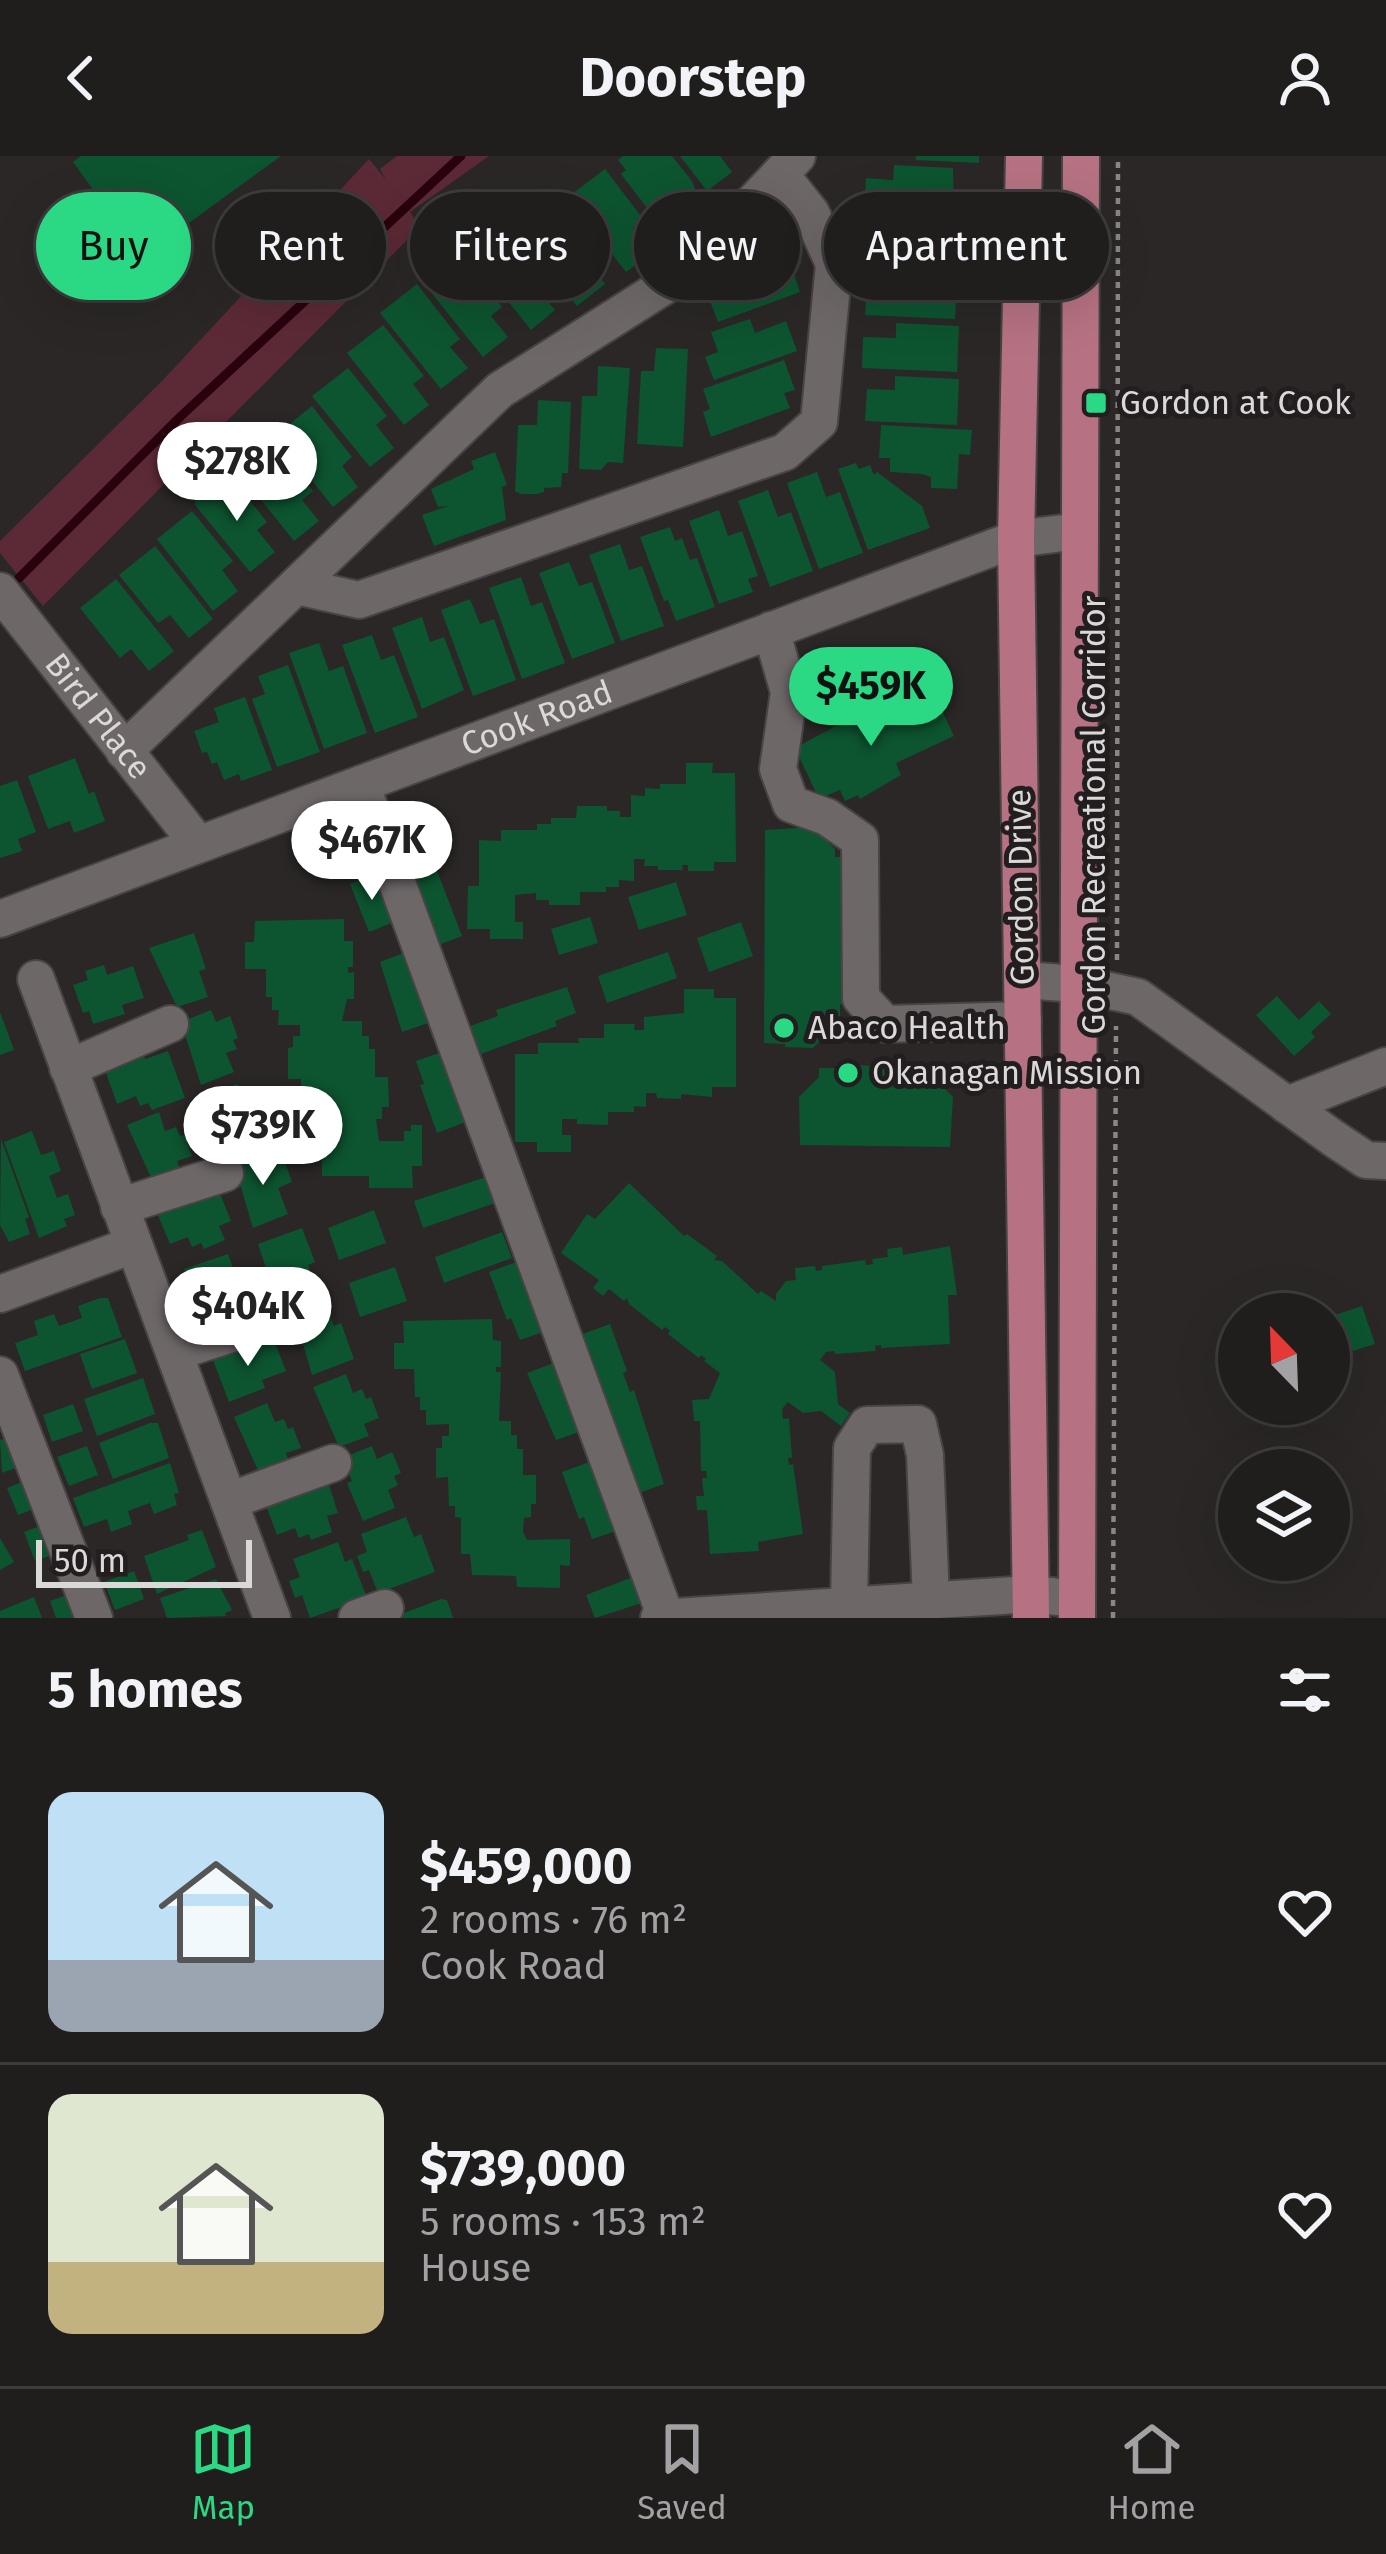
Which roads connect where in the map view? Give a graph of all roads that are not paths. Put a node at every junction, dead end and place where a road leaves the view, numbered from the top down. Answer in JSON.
{"nodes":[{"id":1,"x":1024,"y":156,"type":"edge"},
{"id":2,"x":1081,"y":156,"type":"edge"},
{"id":3,"x":788,"y":165,"type":"edge"},
{"id":4,"x":1079,"y":531,"type":"junction"},
{"id":5,"x":1016,"y":538,"type":"junction"},
{"id":6,"x":296,"y":586,"type":"junction"},
{"id":7,"x":0,"y":591,"type":"edge"},
{"id":8,"x":771,"y":630,"type":"junction"},
{"id":9,"x":124,"y":752,"type":"junction"},
{"id":10,"x":361,"y":784,"type":"junction"},
{"id":11,"x":198,"y":844,"type":"junction"},
{"id":12,"x":0,"y":920,"type":"edge"},
{"id":13,"x":36,"y":979,"type":"dead end"},
{"id":14,"x":1023,"y":980,"type":"junction"},
{"id":15,"x":1078,"y":983,"type":"junction"},
{"id":16,"x":1023,"y":1020,"type":"junction"},
{"id":17,"x":170,"y":1024,"type":"dead end"},
{"id":18,"x":1386,"y":1066,"type":"edge"},
{"id":19,"x":68,"y":1069,"type":"junction"},
{"id":20,"x":1287,"y":1105,"type":"junction"},
{"id":21,"x":1386,"y":1160,"type":"edge"},
{"id":22,"x":225,"y":1173,"type":"dead end"},
{"id":23,"x":119,"y":1207,"type":"junction"},
{"id":24,"x":134,"y":1245,"type":"junction"},
{"id":25,"x":0,"y":1294,"type":"edge"},
{"id":26,"x":284,"y":1317,"type":"dead end"},
{"id":27,"x":175,"y":1352,"type":"junction"},
{"id":28,"x":0,"y":1375,"type":"edge"},
{"id":29,"x":333,"y":1463,"type":"dead end"},
{"id":30,"x":229,"y":1501,"type":"junction"},
{"id":31,"x":931,"y":1600,"type":"junction"},
{"id":32,"x":849,"y":1605,"type":"junction"},
{"id":33,"x":1031,"y":1606,"type":"edge"},
{"id":34,"x":1077,"y":1608,"type":"edge"},
{"id":35,"x":662,"y":1617,"type":"edge"},
{"id":36,"x":94,"y":1618,"type":"edge"},
{"id":37,"x":272,"y":1618,"type":"edge"}],
"edges":[{"from":1,"to":5,"type":"main road","name":"Gordon Drive"},
{"from":2,"to":4,"type":"main road","name":"Gordon Drive"},
{"from":3,"to":6,"type":"street"},
{"from":3,"to":6,"type":"street"},
{"from":4,"to":5,"type":"street","name":"Cook Road"},
{"from":4,"to":15,"type":"main road","name":"Gordon Drive"},
{"from":5,"to":8,"type":"street","name":"Cook Road"},
{"from":5,"to":14,"type":"main road","name":"Gordon Drive"},
{"from":6,"to":9,"type":"street"},
{"from":7,"to":9,"type":"street","name":"Bird Place"},
{"from":8,"to":10,"type":"street","name":"Cook Road"},
{"from":8,"to":16,"type":"street"},
{"from":9,"to":11,"type":"street","name":"Bird Place"},
{"from":10,"to":11,"type":"street","name":"Cook Road"},
{"from":10,"to":35,"type":"street"},
{"from":11,"to":12,"type":"street","name":"Cook Road"},
{"from":13,"to":19,"type":"street"},
{"from":14,"to":15,"type":"street"},
{"from":14,"to":16,"type":"main road","name":"Gordon Drive"},
{"from":15,"to":20,"type":"street"},
{"from":15,"to":34,"type":"main road","name":"Gordon Drive"},
{"from":16,"to":33,"type":"main road","name":"Gordon Drive"},
{"from":17,"to":19,"type":"street"},
{"from":18,"to":20,"type":"street"},
{"from":19,"to":23,"type":"street"},
{"from":20,"to":21,"type":"street"},
{"from":22,"to":23,"type":"street"},
{"from":23,"to":24,"type":"street"},
{"from":24,"to":25,"type":"street"},
{"from":24,"to":27,"type":"street"},
{"from":26,"to":27,"type":"street"},
{"from":27,"to":30,"type":"street"},
{"from":28,"to":36,"type":"street"},
{"from":29,"to":30,"type":"street"},
{"from":30,"to":37,"type":"street"},
{"from":31,"to":32,"type":"street"},
{"from":31,"to":32,"type":"street"},
{"from":31,"to":33,"type":"street"},
{"from":32,"to":35,"type":"street"},
{"from":33,"to":34,"type":"street"}]}
